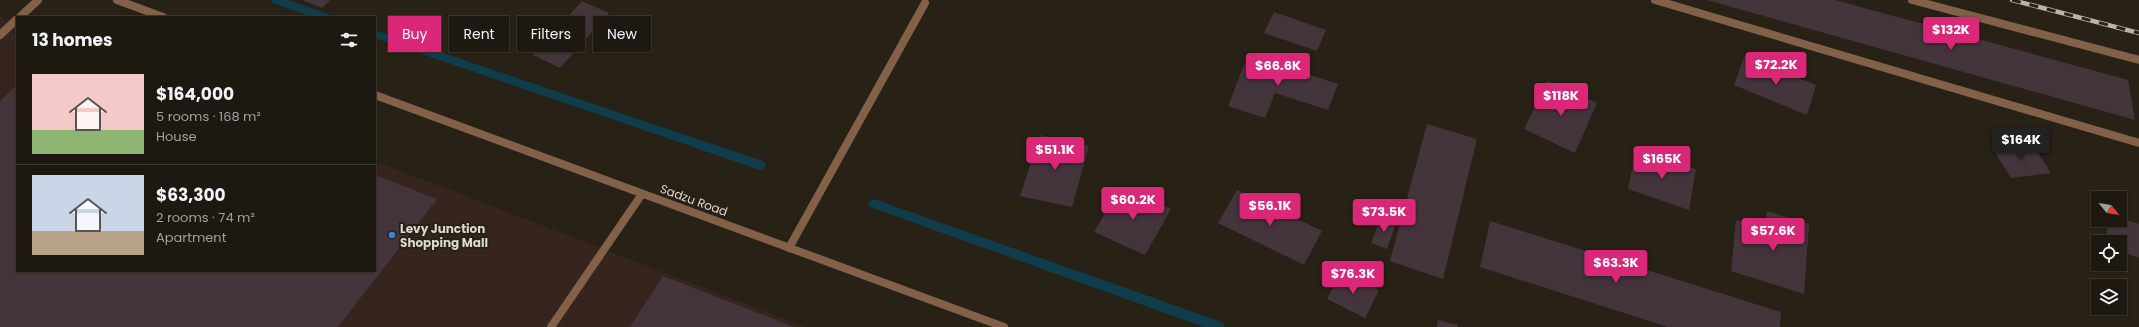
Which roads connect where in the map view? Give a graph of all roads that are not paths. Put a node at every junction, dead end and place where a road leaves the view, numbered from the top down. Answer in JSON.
{"nodes":[{"id":1,"x":38,"y":0,"type":"edge"},
{"id":2,"x":117,"y":0,"type":"edge"},
{"id":3,"x":1655,"y":0,"type":"edge"},
{"id":4,"x":1912,"y":0,"type":"edge"},
{"id":5,"x":925,"y":3,"type":"dead end"},
{"id":6,"x":21,"y":16,"type":"edge"},
{"id":7,"x":160,"y":16,"type":"edge"},
{"id":8,"x":16,"y":20,"type":"edge"},
{"id":9,"x":0,"y":35,"type":"edge"},
{"id":10,"x":2139,"y":60,"type":"edge"},
{"id":11,"x":376,"y":95,"type":"edge"},
{"id":12,"x":2139,"y":143,"type":"edge"},
{"id":13,"x":642,"y":194,"type":"junction"},
{"id":14,"x":789,"y":248,"type":"junction"},
{"id":15,"x":551,"y":327,"type":"edge"},
{"id":16,"x":1004,"y":327,"type":"edge"}],
"edges":[{"from":1,"to":6,"type":"street"},
{"from":2,"to":7,"type":"street"},
{"from":3,"to":12,"type":"street"},
{"from":4,"to":10,"type":"street"},
{"from":5,"to":14,"type":"street"},
{"from":8,"to":9,"type":"street"},
{"from":11,"to":13,"type":"street","name":"Sadzu Road"},
{"from":13,"to":14,"type":"street","name":"Sadzu Road"},
{"from":13,"to":15,"type":"street"},
{"from":14,"to":16,"type":"street","name":"Sadzu Road"}]}
